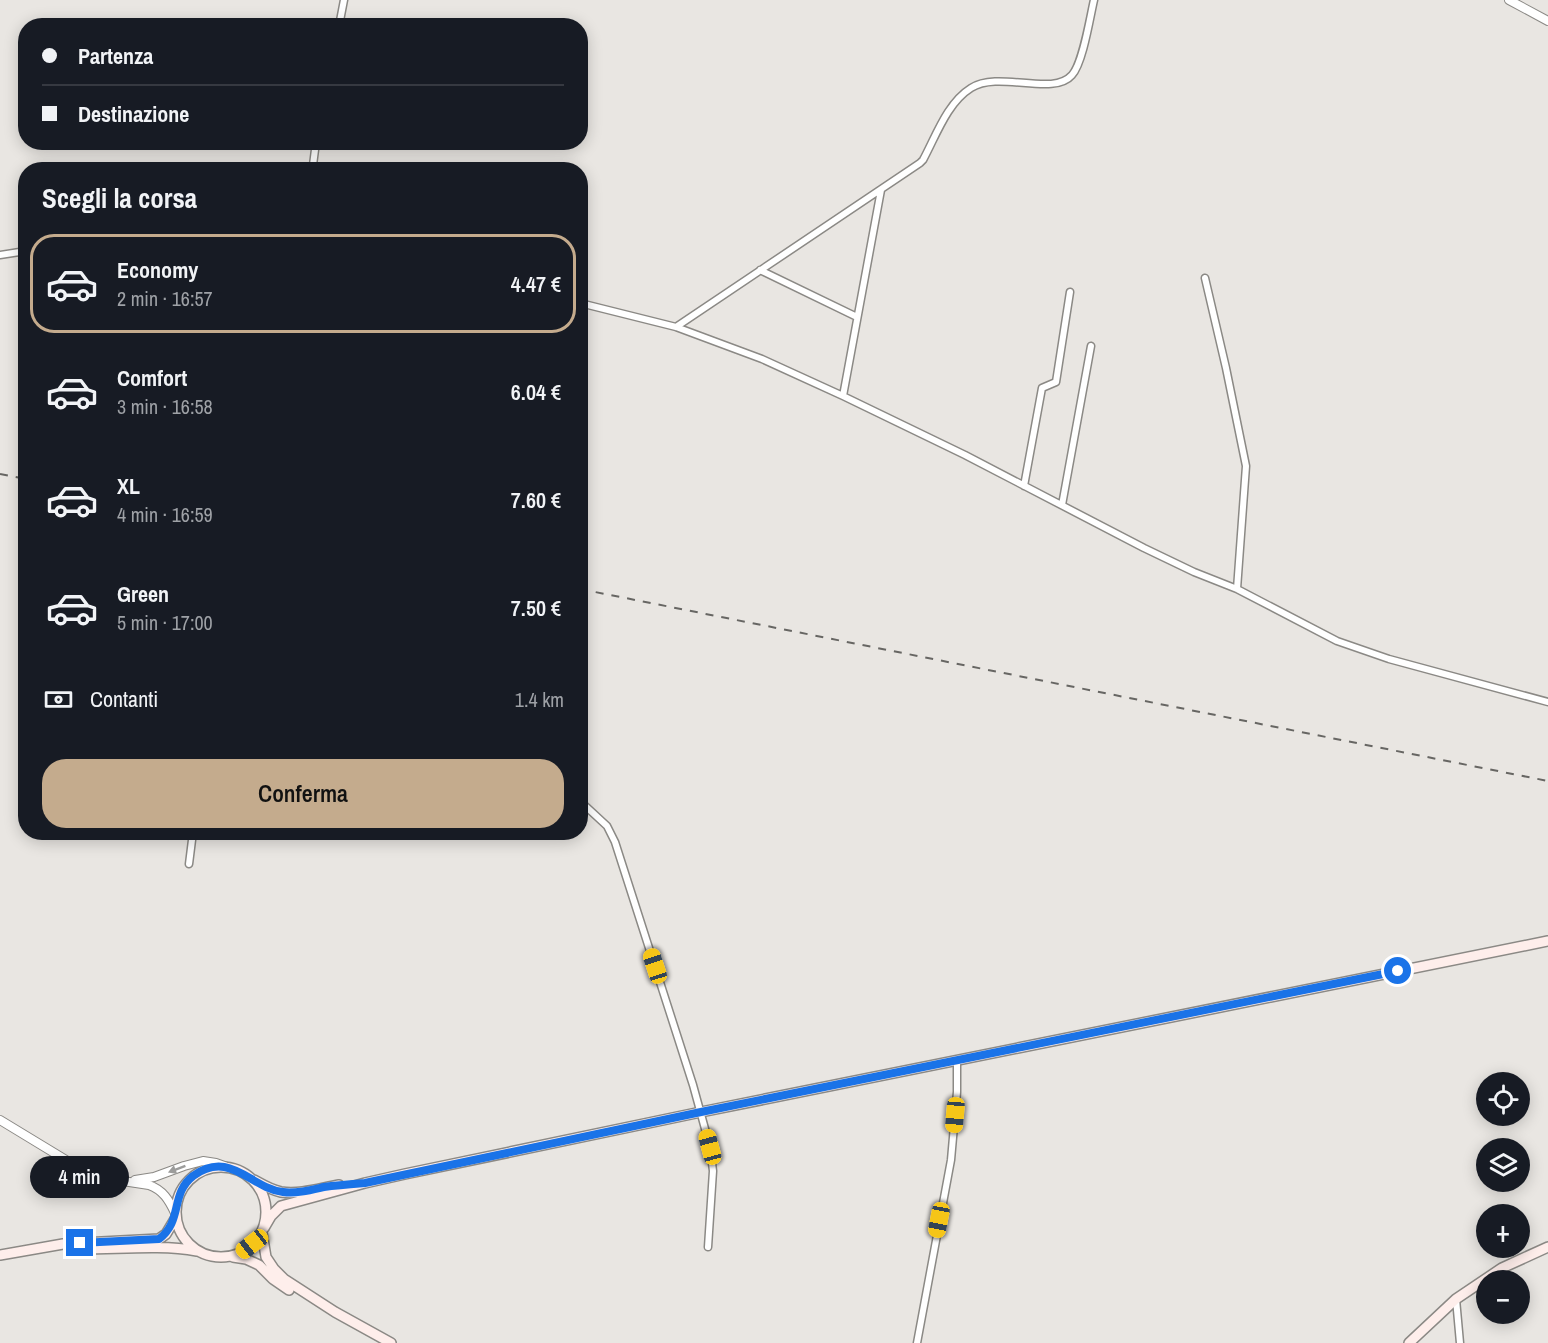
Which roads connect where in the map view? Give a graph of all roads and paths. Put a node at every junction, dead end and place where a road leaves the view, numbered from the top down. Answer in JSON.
{"nodes":[{"id":1,"x":344,"y":0,"type":"edge"},
{"id":2,"x":1094,"y":0,"type":"edge"},
{"id":3,"x":1509,"y":0,"type":"edge"},
{"id":4,"x":341,"y":18,"type":"edge"},
{"id":5,"x":1548,"y":21,"type":"edge"},
{"id":6,"x":881,"y":190,"type":"junction"},
{"id":7,"x":18,"y":252,"type":"edge"},
{"id":8,"x":0,"y":255,"type":"edge"},
{"id":9,"x":759,"y":270,"type":"junction"},
{"id":10,"x":1205,"y":278,"type":"dead end"},
{"id":11,"x":1070,"y":292,"type":"dead end"},
{"id":12,"x":588,"y":305,"type":"edge"},
{"id":13,"x":857,"y":317,"type":"junction"},
{"id":14,"x":676,"y":327,"type":"junction"},
{"id":15,"x":1091,"y":346,"type":"dead end"},
{"id":16,"x":843,"y":396,"type":"junction"},
{"id":17,"x":1024,"y":486,"type":"junction"},
{"id":18,"x":1062,"y":505,"type":"junction"},
{"id":19,"x":1238,"y":589,"type":"junction"},
{"id":20,"x":1548,"y":702,"type":"edge"},
{"id":21,"x":588,"y":808,"type":"edge"},
{"id":22,"x":192,"y":840,"type":"edge"},
{"id":23,"x":189,"y":864,"type":"dead end"},
{"id":24,"x":1548,"y":941,"type":"edge"},
{"id":25,"x":957,"y":1060,"type":"junction"},
{"id":26,"x":701,"y":1112,"type":"junction"},
{"id":27,"x":0,"y":1119,"type":"edge"},
{"id":28,"x":230,"y":1168,"type":"junction"},
{"id":29,"x":252,"y":1179,"type":"junction"},
{"id":30,"x":125,"y":1182,"type":"junction"},
{"id":31,"x":365,"y":1183,"type":"junction"},
{"id":32,"x":175,"y":1216,"type":"junction"},
{"id":33,"x":263,"y":1230,"type":"junction"},
{"id":34,"x":708,"y":1247,"type":"dead end"},
{"id":35,"x":1548,"y":1247,"type":"edge"},
{"id":36,"x":41,"y":1249,"type":"junction"},
{"id":37,"x":201,"y":1251,"type":"junction"},
{"id":38,"x":0,"y":1255,"type":"edge"},
{"id":39,"x":227,"y":1256,"type":"junction"},
{"id":40,"x":1456,"y":1299,"type":"junction"},
{"id":41,"x":335,"y":1312,"type":"junction"},
{"id":42,"x":391,"y":1343,"type":"edge"},
{"id":43,"x":917,"y":1343,"type":"edge"},
{"id":44,"x":1409,"y":1343,"type":"edge"},
{"id":45,"x":1460,"y":1343,"type":"edge"}],
"edges":[{"from":1,"to":4,"type":"street"},
{"from":2,"to":6,"type":"street"},
{"from":3,"to":5,"type":"street"},
{"from":6,"to":9,"type":"street"},
{"from":6,"to":13,"type":"street"},
{"from":7,"to":8,"type":"street"},
{"from":9,"to":13,"type":"street"},
{"from":9,"to":14,"type":"street"},
{"from":10,"to":19,"type":"street"},
{"from":11,"to":17,"type":"street"},
{"from":12,"to":14,"type":"street"},
{"from":13,"to":16,"type":"street"},
{"from":14,"to":16,"type":"street"},
{"from":15,"to":18,"type":"street"},
{"from":16,"to":17,"type":"street"},
{"from":17,"to":18,"type":"street"},
{"from":18,"to":19,"type":"street"},
{"from":19,"to":20,"type":"street"},
{"from":21,"to":26,"type":"street"},
{"from":22,"to":23,"type":"street"},
{"from":24,"to":25,"type":"main road"},
{"from":25,"to":26,"type":"main road"},
{"from":25,"to":43,"type":"street"},
{"from":26,"to":31,"type":"main road"},
{"from":26,"to":34,"type":"street"},
{"from":27,"to":30,"type":"street"},
{"from":28,"to":29,"type":"main road"},
{"from":28,"to":30,"type":"street","one_way":true},
{"from":28,"to":32,"type":"main road"},
{"from":29,"to":31,"type":"main road"},
{"from":29,"to":33,"type":"main road"},
{"from":30,"to":32,"type":"street"},
{"from":31,"to":33,"type":"main road"},
{"from":32,"to":36,"type":"main road"},
{"from":32,"to":37,"type":"main road"},
{"from":33,"to":39,"type":"main road"},
{"from":33,"to":41,"type":"main road"},
{"from":35,"to":40,"type":"main road"},
{"from":36,"to":37,"type":"main road"},
{"from":36,"to":38,"type":"main road"},
{"from":37,"to":39,"type":"main road"},
{"from":39,"to":41,"type":"main road"},
{"from":40,"to":44,"type":"main road"},
{"from":40,"to":45,"type":"street"},
{"from":41,"to":42,"type":"main road"}]}
